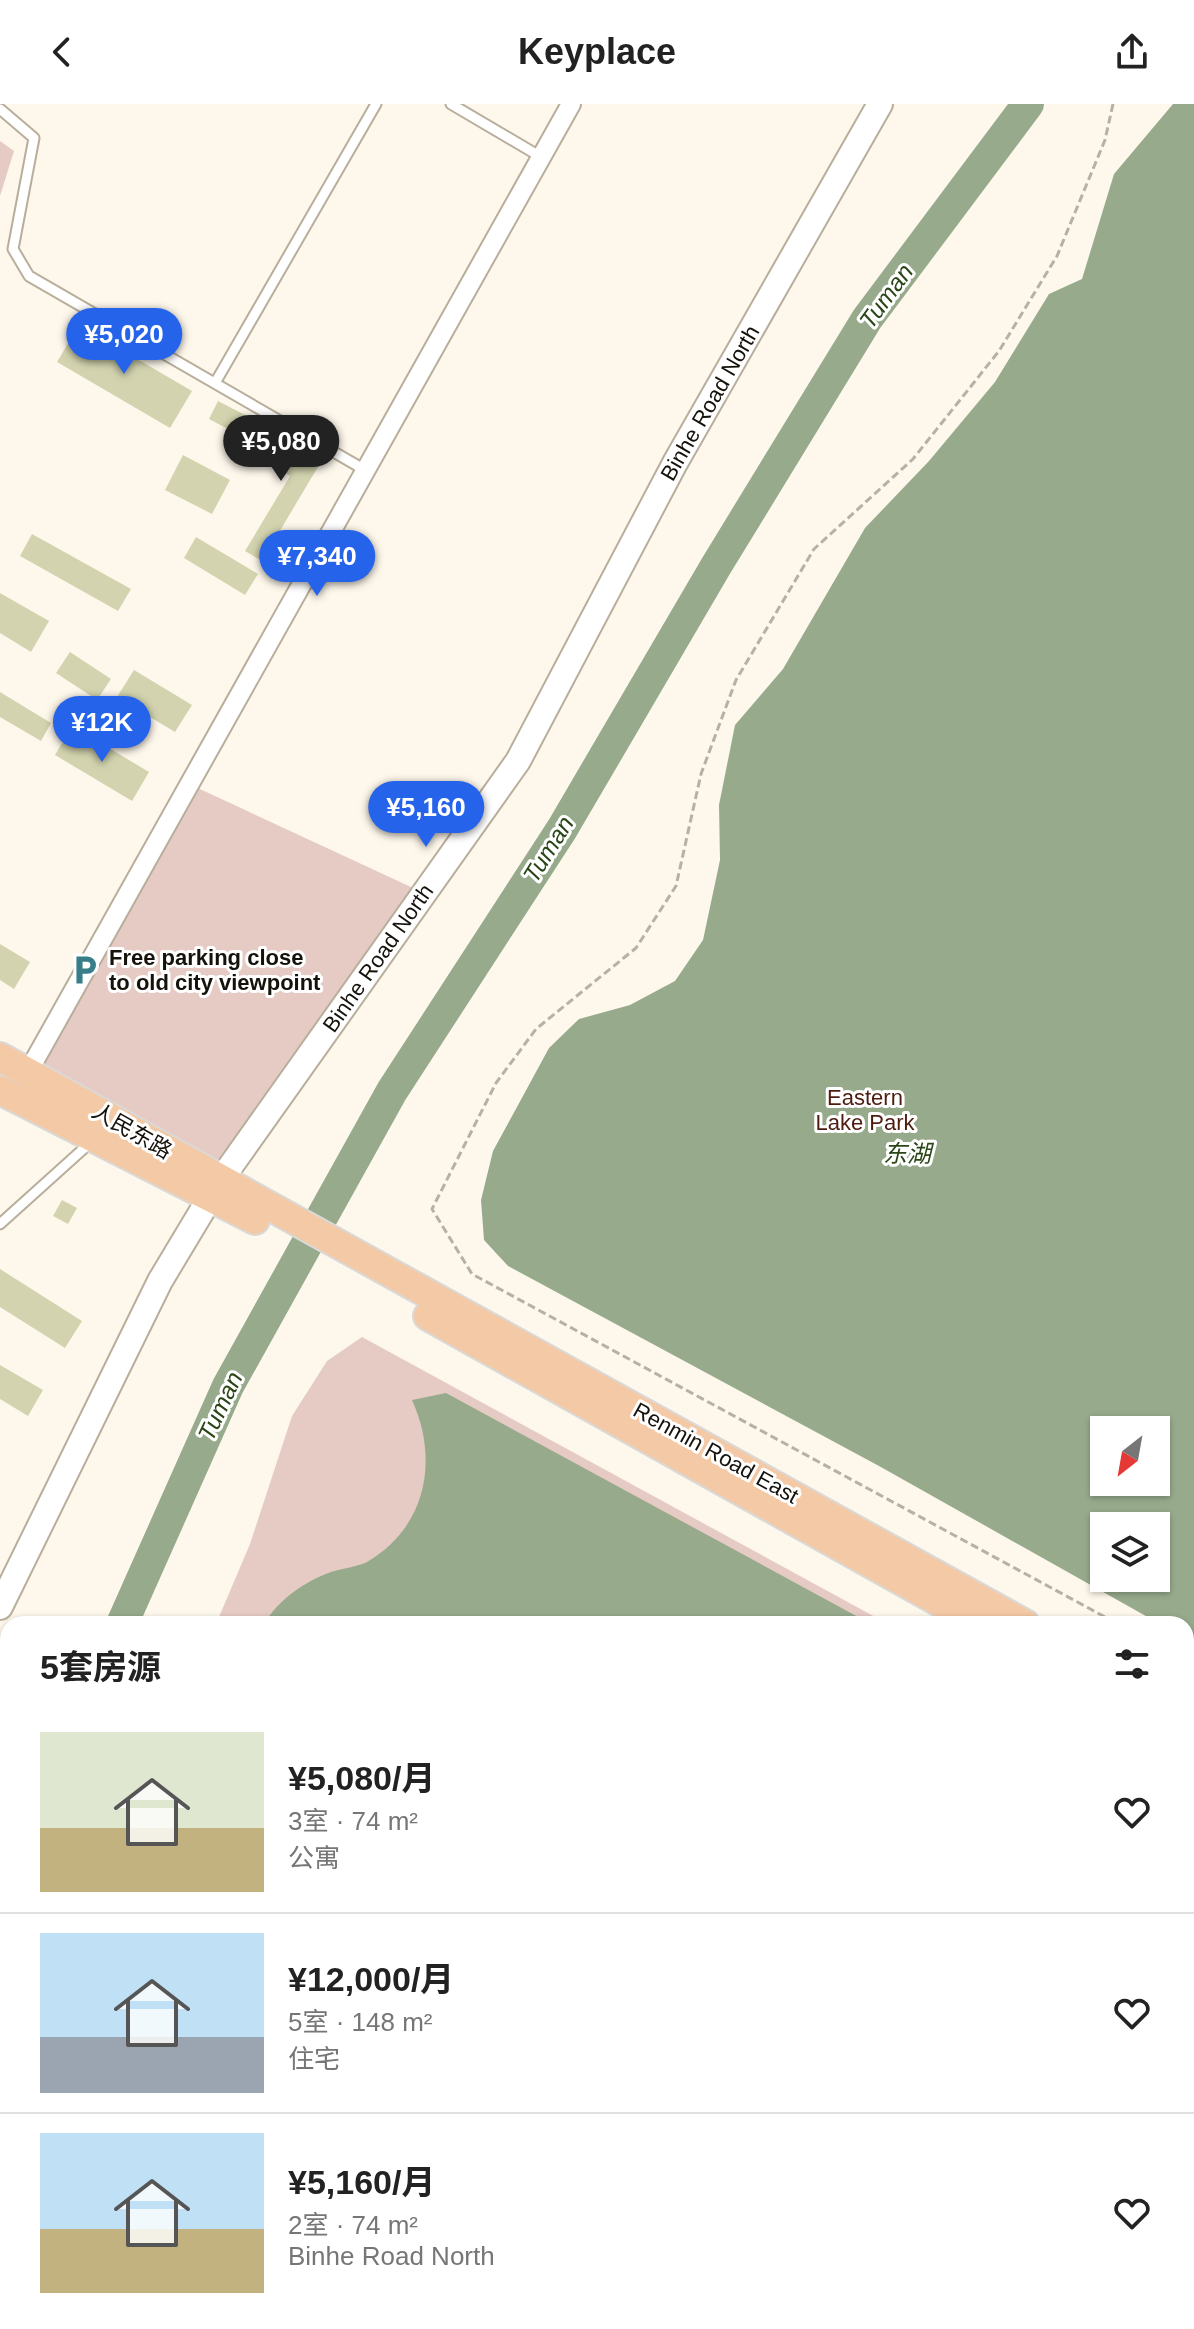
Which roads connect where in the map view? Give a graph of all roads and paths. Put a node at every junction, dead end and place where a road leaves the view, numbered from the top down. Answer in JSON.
{"nodes":[{"id":1,"x":376,"y":104,"type":"edge"},
{"id":2,"x":451,"y":104,"type":"edge"},
{"id":3,"x":571,"y":104,"type":"edge"},
{"id":4,"x":880,"y":104,"type":"edge"},
{"id":5,"x":1113,"y":104,"type":"edge"},
{"id":6,"x":0,"y":109,"type":"edge"},
{"id":7,"x":541,"y":157,"type":"junction"},
{"id":8,"x":215,"y":383,"type":"junction"},
{"id":9,"x":365,"y":470,"type":"junction"},
{"id":10,"x":0,"y":1057,"type":"edge"},
{"id":11,"x":28,"y":1072,"type":"junction"},
{"id":12,"x":0,"y":1090,"type":"edge"},
{"id":13,"x":94,"y":1139,"type":"junction"},
{"id":14,"x":215,"y":1189,"type":"junction"},
{"id":15,"x":0,"y":1224,"type":"edge"},
{"id":16,"x":404,"y":1292,"type":"junction"},
{"id":17,"x":0,"y":1607,"type":"edge"},
{"id":18,"x":965,"y":1616,"type":"edge"},
{"id":19,"x":1010,"y":1616,"type":"edge"},
{"id":20,"x":1103,"y":1616,"type":"edge"}],
"edges":[{"from":1,"to":8,"type":"lane"},
{"from":2,"to":7,"type":"lane"},
{"from":3,"to":7,"type":"street"},
{"from":4,"to":14,"type":"main road","name":"Binhe Road North"},
{"from":5,"to":20,"type":"path"},
{"from":6,"to":8,"type":"lane"},
{"from":7,"to":9,"type":"street"},
{"from":8,"to":9,"type":"lane"},
{"from":9,"to":11,"type":"street"},
{"from":10,"to":11,"type":"main road","name":"人民东路"},
{"from":11,"to":14,"type":"main road","name":"人民东路"},
{"from":12,"to":13,"type":"main road","name":"人民东路"},
{"from":13,"to":14,"type":"main road","name":"人民东路"},
{"from":13,"to":15,"type":"lane"},
{"from":14,"to":16,"type":"main road","name":"人民东路"},
{"from":14,"to":17,"type":"main road","name":"Binhe Road North"},
{"from":16,"to":18,"type":"main road","name":"Renmin Road East"},
{"from":16,"to":19,"type":"main road","name":"Renmin Road East"}]}
